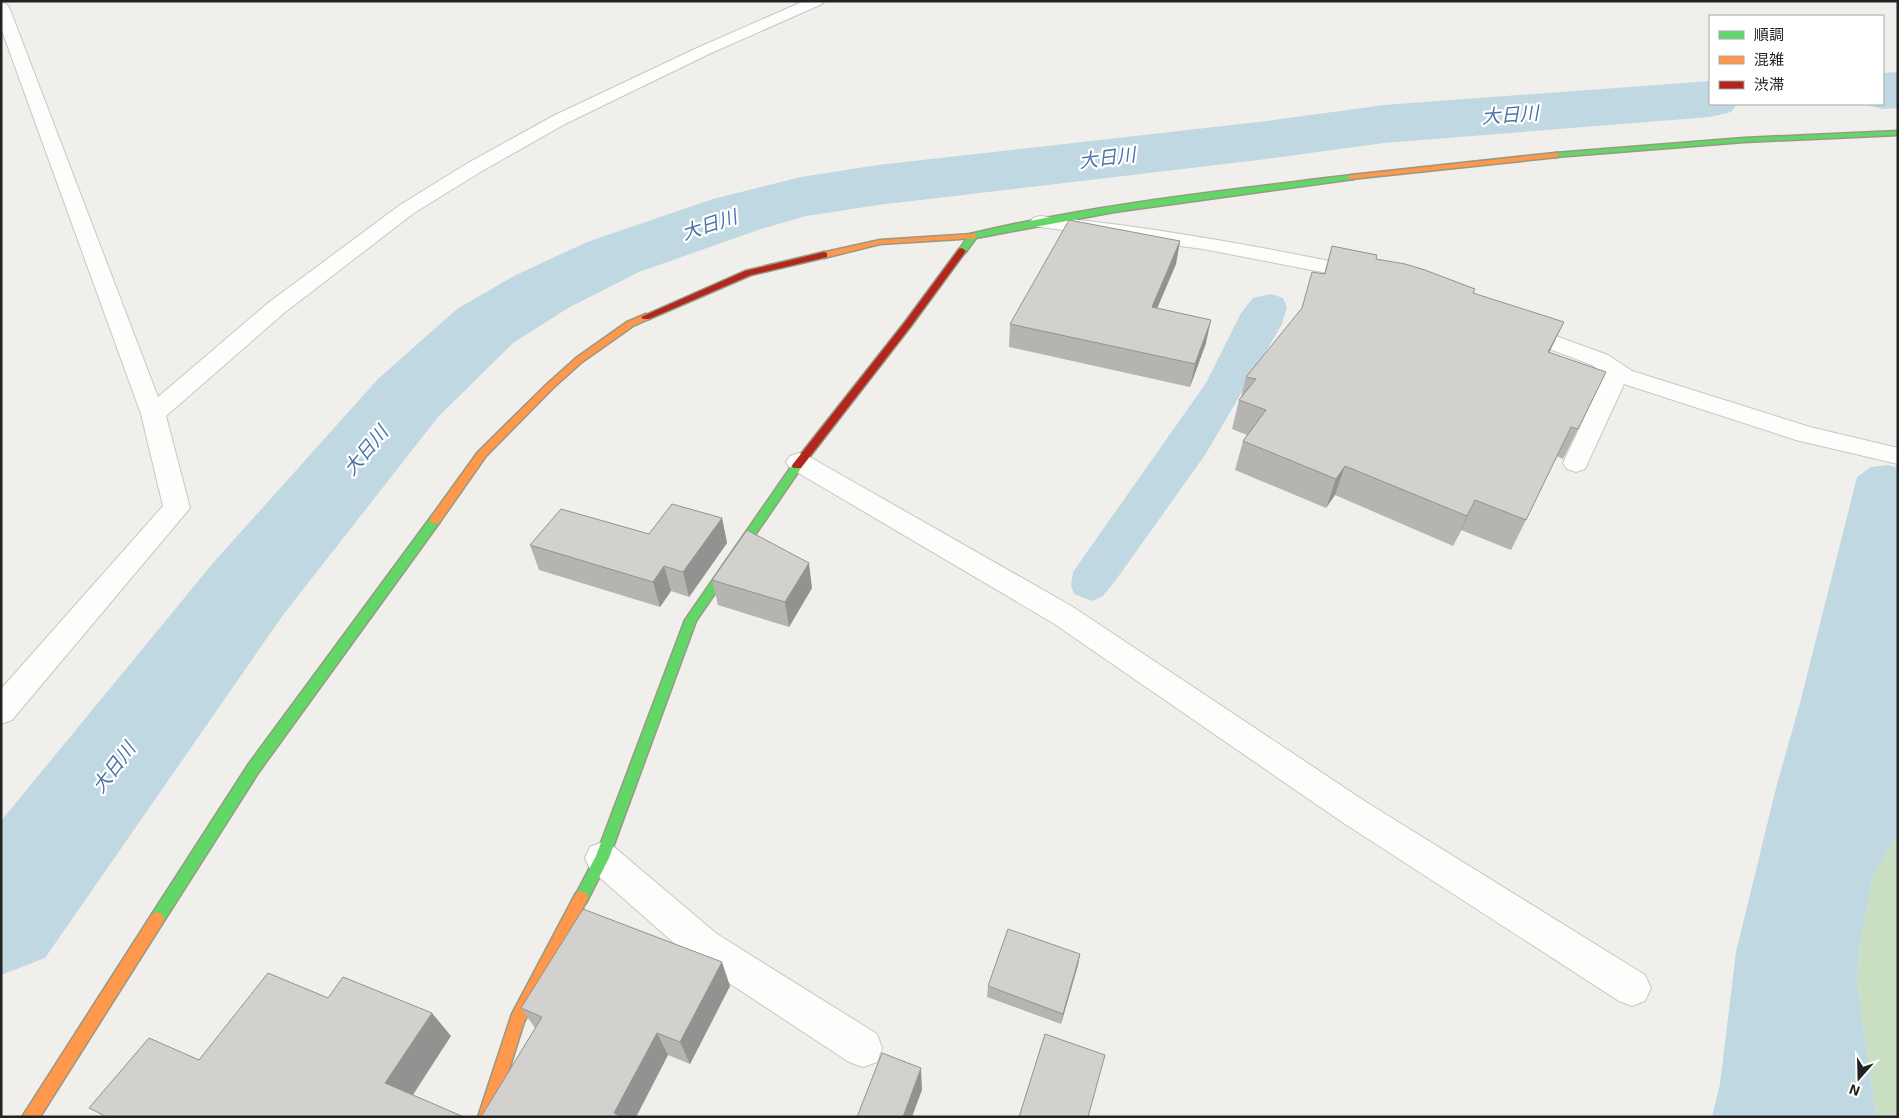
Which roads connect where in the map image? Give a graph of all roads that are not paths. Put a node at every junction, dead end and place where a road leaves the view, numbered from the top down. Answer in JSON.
{"nodes":[{"id":1,"x":817,"y":1,"type":"edge"},
{"id":2,"x":1,"y":7,"type":"edge"},
{"id":3,"x":1898,"y":133,"type":"edge"},
{"id":4,"x":1040,"y":222,"type":"junction"},
{"id":5,"x":972,"y":236,"type":"junction"},
{"id":6,"x":1286,"y":258,"type":"junction"},
{"id":7,"x":1388,"y":279,"type":"edge"},
{"id":8,"x":1303,"y":283,"type":"dead end"},
{"id":9,"x":1498,"y":321,"type":"edge"},
{"id":10,"x":1618,"y":372,"type":"junction"},
{"id":11,"x":153,"y":414,"type":"junction"},
{"id":12,"x":1898,"y":456,"type":"edge"},
{"id":13,"x":799,"y":462,"type":"junction"},
{"id":14,"x":1576,"y":463,"type":"dead end"},
{"id":15,"x":1,"y":712,"type":"edge"},
{"id":16,"x":602,"y":858,"type":"junction"},
{"id":17,"x":1632,"y":988,"type":"dead end"},
{"id":18,"x":863,"y":1048,"type":"dead end"},
{"id":19,"x":30,"y":1117,"type":"edge"},
{"id":20,"x":486,"y":1117,"type":"edge"}],
"edges":[{"from":1,"to":11,"type":"street"},
{"from":2,"to":11,"type":"street"},
{"from":3,"to":4,"type":"street"},
{"from":4,"to":5,"type":"street"},
{"from":4,"to":6,"type":"street"},
{"from":5,"to":13,"type":"street"},
{"from":5,"to":19,"type":"street"},
{"from":6,"to":7,"type":"street"},
{"from":6,"to":8,"type":"street"},
{"from":9,"to":10,"type":"street"},
{"from":10,"to":12,"type":"street"},
{"from":10,"to":14,"type":"street"},
{"from":11,"to":15,"type":"street"},
{"from":13,"to":16,"type":"street"},
{"from":13,"to":17,"type":"street"},
{"from":16,"to":18,"type":"street"},
{"from":16,"to":20,"type":"street"}]}
